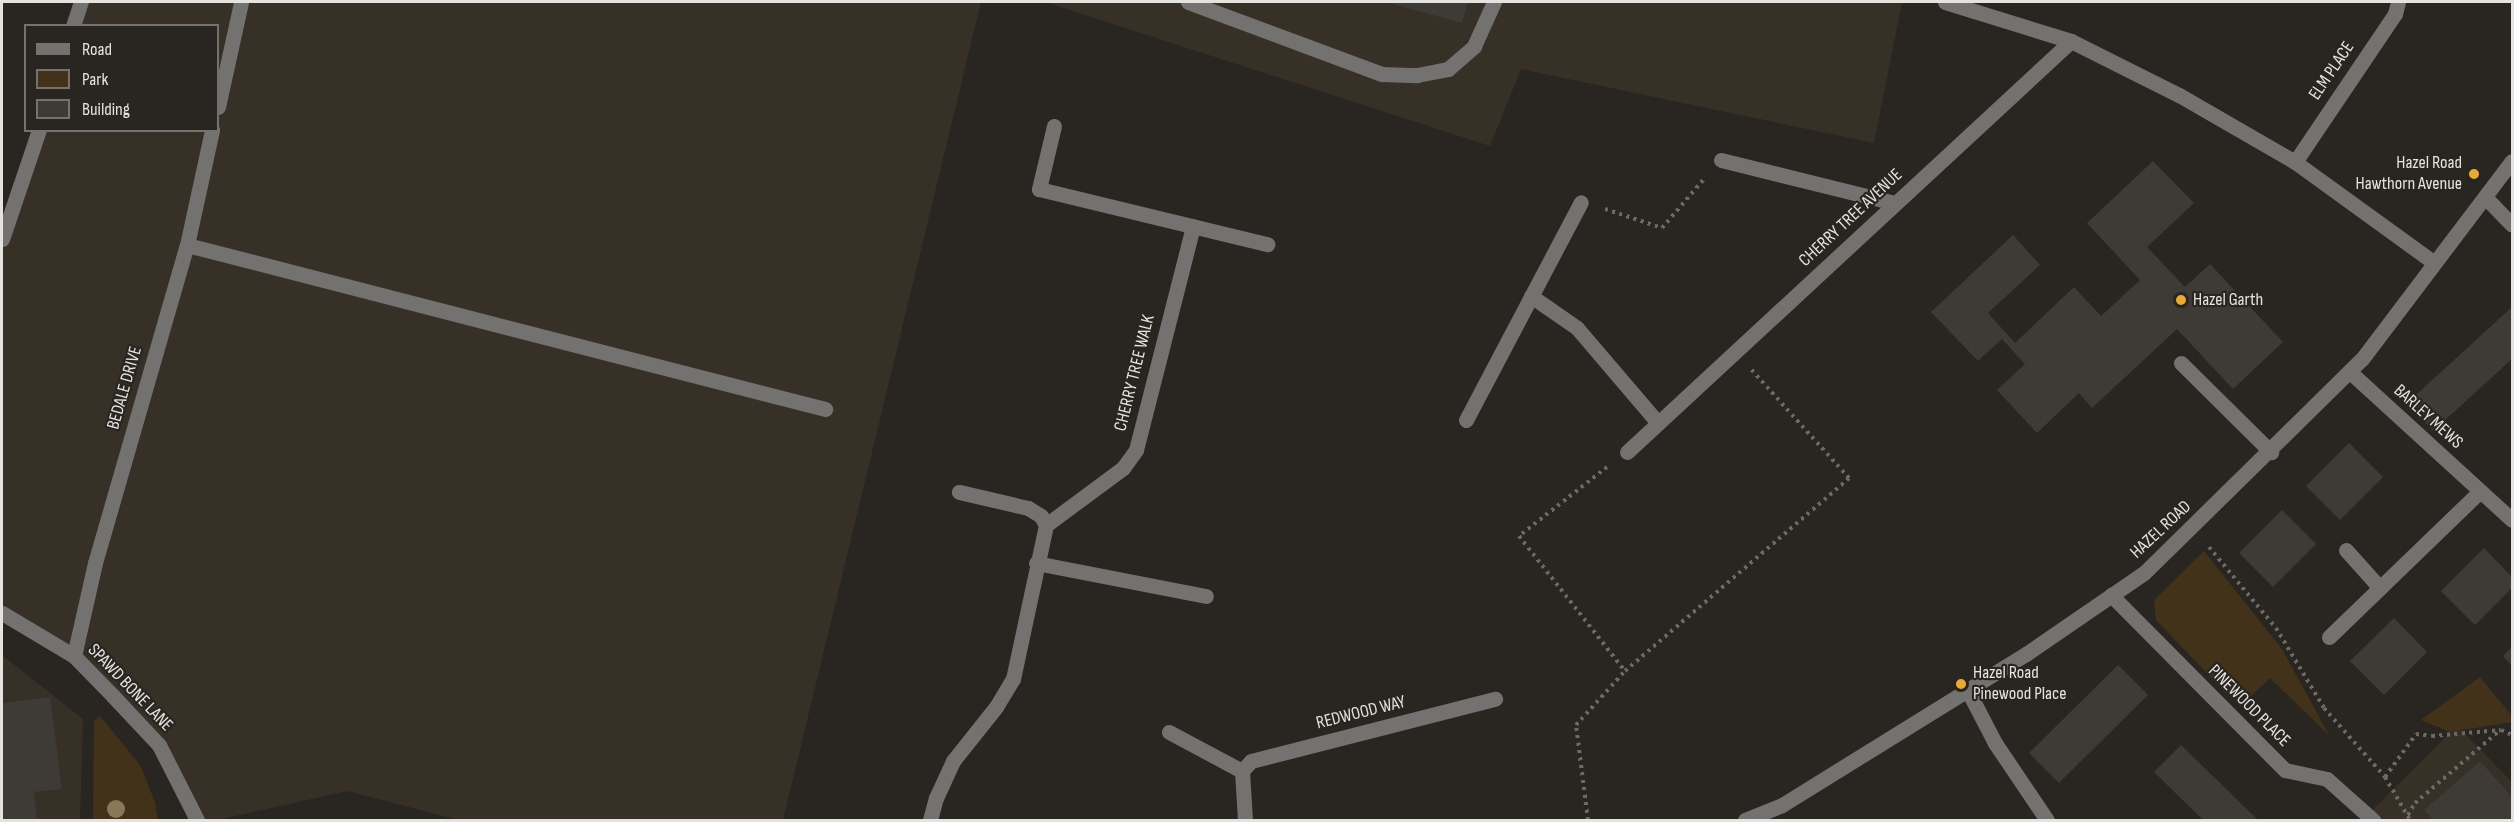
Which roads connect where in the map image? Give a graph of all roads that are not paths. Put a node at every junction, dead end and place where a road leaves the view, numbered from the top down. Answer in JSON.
{"nodes":[{"id":1,"x":81,"y":2,"type":"edge"},
{"id":2,"x":241,"y":2,"type":"edge"},
{"id":3,"x":1188,"y":2,"type":"edge"},
{"id":4,"x":1494,"y":2,"type":"edge"},
{"id":5,"x":1945,"y":2,"type":"edge"},
{"id":6,"x":2398,"y":2,"type":"edge"},
{"id":7,"x":74,"y":24,"type":"edge"},
{"id":8,"x":2071,"y":41,"type":"junction"},
{"id":9,"x":219,"y":102,"type":"edge"},
{"id":10,"x":1054,"y":126,"type":"dead end"},
{"id":11,"x":38,"y":132,"type":"edge"},
{"id":12,"x":212,"y":132,"type":"edge"},
{"id":13,"x":1721,"y":160,"type":"road end"},
{"id":14,"x":2512,"y":161,"type":"edge"},
{"id":15,"x":2295,"y":162,"type":"junction"},
{"id":16,"x":2486,"y":198,"type":"junction"},
{"id":17,"x":1581,"y":202,"type":"road end"},
{"id":18,"x":1895,"y":203,"type":"junction"},
{"id":19,"x":2512,"y":225,"type":"edge"},
{"id":20,"x":1193,"y":226,"type":"junction"},
{"id":21,"x":2,"y":239,"type":"edge"},
{"id":22,"x":1266,"y":244,"type":"dead end"},
{"id":23,"x":187,"y":245,"type":"junction"},
{"id":24,"x":2433,"y":262,"type":"junction"},
{"id":25,"x":1531,"y":296,"type":"junction"},
{"id":26,"x":2181,"y":363,"type":"dead end"},
{"id":27,"x":2350,"y":372,"type":"junction"},
{"id":28,"x":825,"y":409,"type":"dead end"},
{"id":29,"x":1466,"y":420,"type":"dead end"},
{"id":30,"x":1658,"y":423,"type":"junction"},
{"id":31,"x":1627,"y":452,"type":"road end"},
{"id":32,"x":2271,"y":452,"type":"junction"},
{"id":33,"x":2480,"y":490,"type":"junction"},
{"id":34,"x":959,"y":492,"type":"dead end"},
{"id":35,"x":2512,"y":520,"type":"edge"},
{"id":36,"x":1046,"y":525,"type":"junction"},
{"id":37,"x":2346,"y":550,"type":"dead end"},
{"id":38,"x":1036,"y":563,"type":"junction"},
{"id":39,"x":2380,"y":588,"type":"junction"},
{"id":40,"x":1206,"y":596,"type":"dead end"},
{"id":41,"x":2111,"y":596,"type":"junction"},
{"id":42,"x":2,"y":613,"type":"edge"},
{"id":43,"x":2330,"y":636,"type":"dead end"},
{"id":44,"x":74,"y":657,"type":"junction"},
{"id":45,"x":1967,"y":689,"type":"junction"},
{"id":46,"x":1495,"y":699,"type":"dead end"},
{"id":47,"x":1169,"y":732,"type":"dead end"},
{"id":48,"x":1242,"y":771,"type":"junction"},
{"id":49,"x":197,"y":820,"type":"edge"},
{"id":50,"x":930,"y":820,"type":"edge"},
{"id":51,"x":1245,"y":820,"type":"edge"},
{"id":52,"x":1745,"y":820,"type":"edge"},
{"id":53,"x":2047,"y":820,"type":"edge"},
{"id":54,"x":2373,"y":820,"type":"edge"}],
"edges":[{"from":1,"to":7,"type":"street"},
{"from":2,"to":9,"type":"street"},
{"from":3,"to":4,"type":"street"},
{"from":5,"to":8,"type":"street"},
{"from":6,"to":15,"type":"street","name":"ELM PLACE"},
{"from":8,"to":15,"type":"street"},
{"from":8,"to":18,"type":"street","name":"CHERRY TREE AVENUE"},
{"from":10,"to":20,"type":"street"},
{"from":11,"to":21,"type":"street"},
{"from":12,"to":23,"type":"street","name":"BEDALE DRIVE"},
{"from":13,"to":18,"type":"street"},
{"from":14,"to":16,"type":"street","name":"HAZEL ROAD"},
{"from":15,"to":24,"type":"street"},
{"from":16,"to":19,"type":"street"},
{"from":16,"to":24,"type":"street","name":"HAZEL ROAD"},
{"from":17,"to":25,"type":"street"},
{"from":18,"to":30,"type":"street","name":"CHERRY TREE AVENUE"},
{"from":20,"to":22,"type":"street"},
{"from":20,"to":36,"type":"street","name":"CHERRY TREE WALK"},
{"from":23,"to":28,"type":"street"},
{"from":23,"to":44,"type":"street","name":"BEDALE DRIVE"},
{"from":24,"to":27,"type":"street","name":"HAZEL ROAD"},
{"from":25,"to":29,"type":"street"},
{"from":25,"to":30,"type":"street"},
{"from":26,"to":32,"type":"street"},
{"from":27,"to":32,"type":"street","name":"HAZEL ROAD"},
{"from":27,"to":33,"type":"street","name":"BARLEY MEWS"},
{"from":30,"to":31,"type":"street","name":"CHERRY TREE AVENUE"},
{"from":32,"to":41,"type":"street","name":"HAZEL ROAD"},
{"from":33,"to":35,"type":"street","name":"BARLEY MEWS"},
{"from":33,"to":39,"type":"street"},
{"from":34,"to":36,"type":"street"},
{"from":36,"to":38,"type":"street"},
{"from":37,"to":39,"type":"street"},
{"from":38,"to":40,"type":"street"},
{"from":38,"to":50,"type":"street"},
{"from":39,"to":43,"type":"street"},
{"from":41,"to":45,"type":"street","name":"HAZEL ROAD"},
{"from":41,"to":54,"type":"street","name":"PINEWOOD PLACE"},
{"from":42,"to":44,"type":"street","name":"SPAWD BONE LANE"},
{"from":44,"to":49,"type":"street","name":"SPAWD BONE LANE"},
{"from":45,"to":52,"type":"street","name":"HAZEL ROAD"},
{"from":45,"to":53,"type":"street"},
{"from":46,"to":48,"type":"street","name":"REDWOOD WAY"},
{"from":47,"to":48,"type":"street"},
{"from":48,"to":51,"type":"street"}]}
